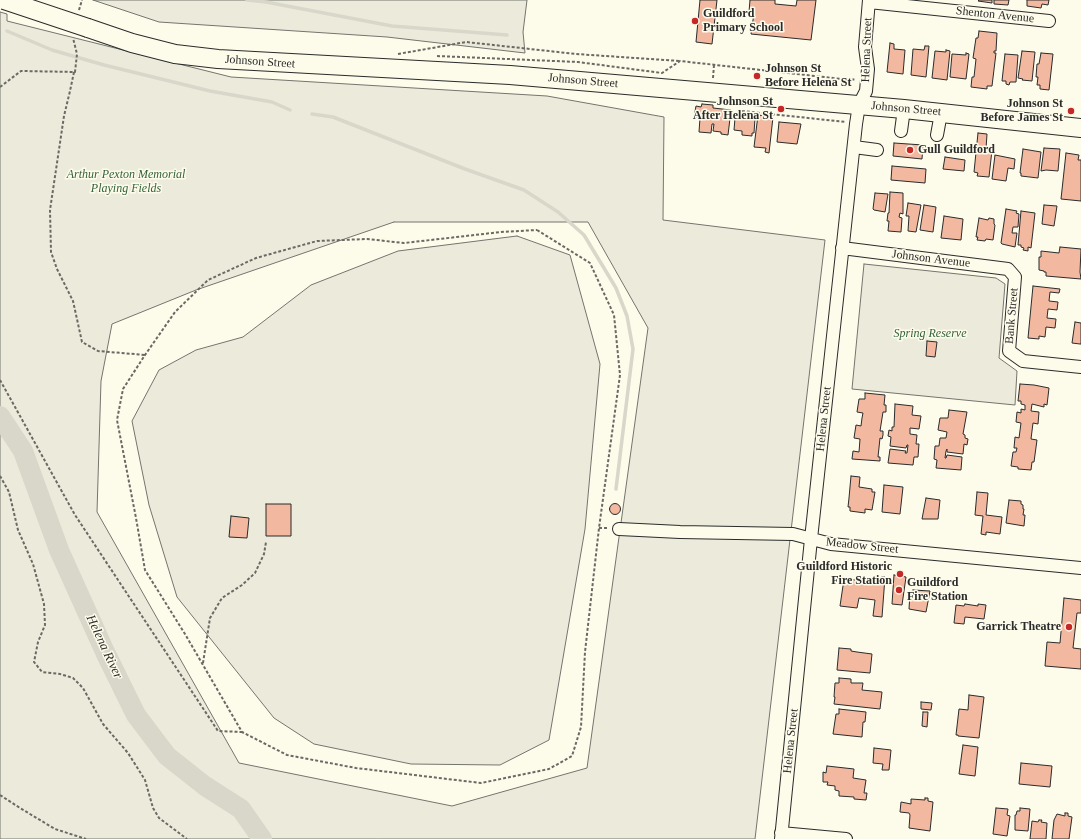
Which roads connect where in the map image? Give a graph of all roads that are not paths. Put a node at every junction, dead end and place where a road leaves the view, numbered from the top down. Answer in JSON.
{"nodes":[{"id":1,"x":4,"y":0,"type":"edge"},
{"id":2,"x":869,"y":1,"type":"edge"},
{"id":3,"x":1049,"y":21,"type":"dead end"},
{"id":4,"x":859,"y":105,"type":"junction"},
{"id":5,"x":904,"y":109,"type":"junction"},
{"id":6,"x":941,"y":113,"type":"junction"},
{"id":7,"x":1081,"y":128,"type":"edge"},
{"id":8,"x":901,"y":131,"type":"dead end"},
{"id":9,"x":937,"y":135,"type":"dead end"},
{"id":10,"x":854,"y":147,"type":"junction"},
{"id":11,"x":877,"y":150,"type":"dead end"},
{"id":12,"x":842,"y":248,"type":"junction"},
{"id":13,"x":1015,"y":277,"type":"joint"},
{"id":14,"x":1081,"y":367,"type":"edge"},
{"id":15,"x":620,"y":529,"type":"dead end"},
{"id":16,"x":811,"y":539,"type":"junction"},
{"id":17,"x":1081,"y":568,"type":"edge"},
{"id":18,"x":781,"y":836,"type":"edge"},
{"id":19,"x":846,"y":839,"type":"edge"}],
"edges":[{"from":1,"to":4,"type":"highway","name":"Johnson Street","bridge":true},
{"from":2,"to":3,"type":"street","name":"Shenton Avenue"},
{"from":2,"to":4,"type":"street","name":"Helena Street"},
{"from":4,"to":5,"type":"highway","name":"Johnson Street"},
{"from":4,"to":10,"type":"street","name":"Helena Street"},
{"from":5,"to":6,"type":"highway","name":"Johnson Street"},
{"from":5,"to":8,"type":"street"},
{"from":6,"to":7,"type":"highway","name":"Johnson Street"},
{"from":6,"to":9,"type":"street"},
{"from":10,"to":11,"type":"street"},
{"from":10,"to":12,"type":"street","name":"Helena Street"},
{"from":12,"to":13,"type":"street","name":"Johnson Avenue"},
{"from":12,"to":16,"type":"street","name":"Helena Street"},
{"from":13,"to":14,"type":"street","name":"Bank Street"},
{"from":15,"to":16,"type":"street","name":"Meadow Street"},
{"from":16,"to":17,"type":"street","name":"Meadow Street"},
{"from":16,"to":18,"type":"street","name":"Helena Street"},
{"from":18,"to":19,"type":"street"}]}
